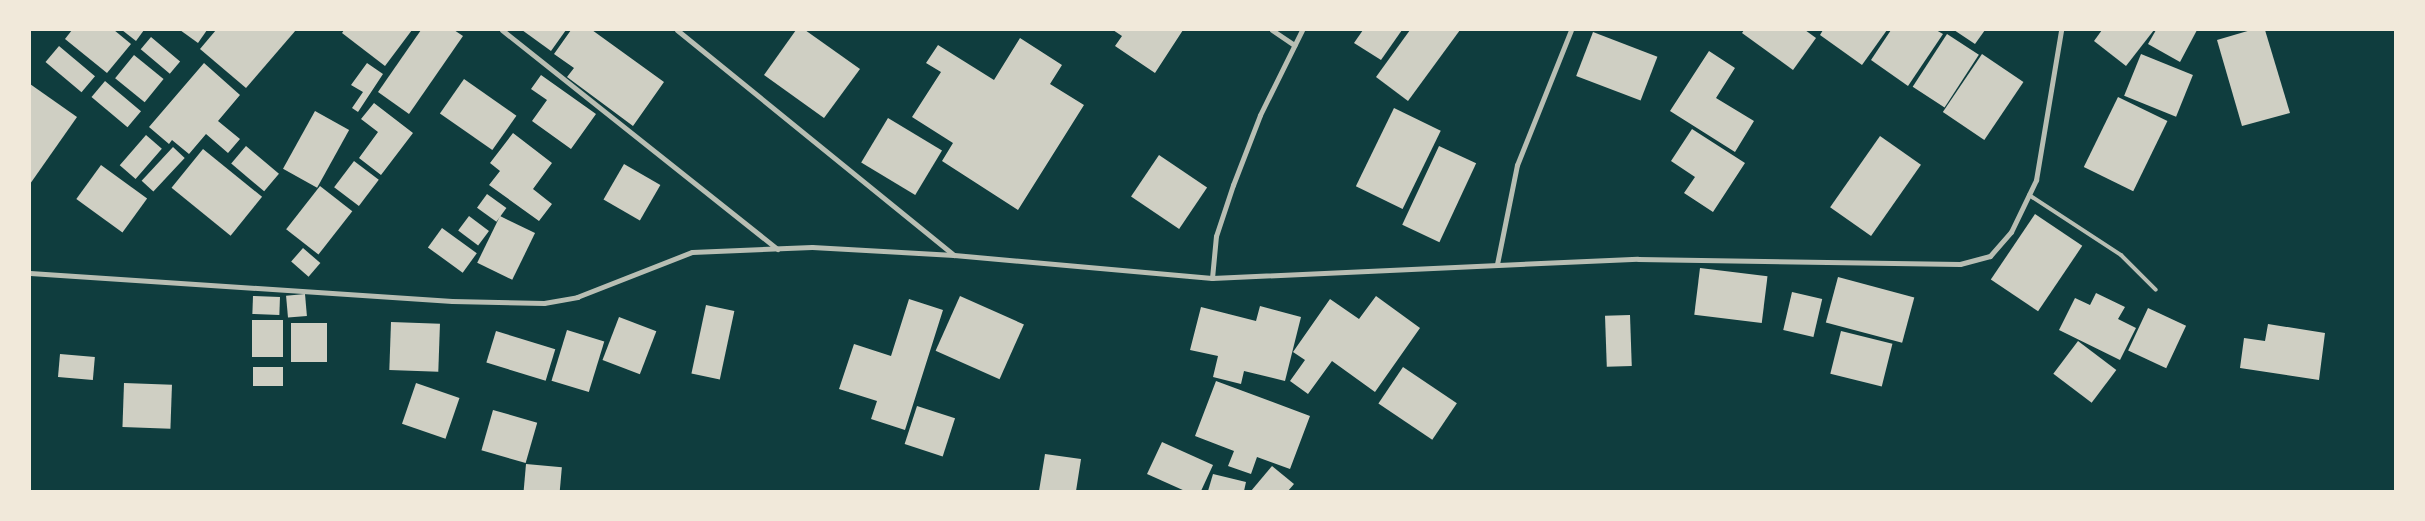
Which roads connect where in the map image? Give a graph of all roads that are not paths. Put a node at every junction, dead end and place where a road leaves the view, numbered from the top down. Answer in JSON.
{"nodes":[{"id":1,"x":502,"y":30,"type":"edge"},
{"id":2,"x":677,"y":30,"type":"edge"},
{"id":3,"x":1272,"y":30,"type":"edge"},
{"id":4,"x":1302,"y":30,"type":"edge"},
{"id":5,"x":1571,"y":30,"type":"edge"},
{"id":6,"x":2061,"y":30,"type":"edge"},
{"id":7,"x":1294,"y":45,"type":"junction"},
{"id":8,"x":2029,"y":195,"type":"junction"},
{"id":9,"x":777,"y":249,"type":"junction"},
{"id":10,"x":954,"y":255,"type":"junction"},
{"id":11,"x":1498,"y":264,"type":"junction"},
{"id":12,"x":30,"y":273,"type":"edge"},
{"id":13,"x":1212,"y":278,"type":"junction"},
{"id":14,"x":2156,"y":290,"type":"dead end"}],
"edges":[{"from":1,"to":9,"type":"street"},
{"from":2,"to":10,"type":"street"},
{"from":3,"to":7,"type":"street"},
{"from":4,"to":7,"type":"street"},
{"from":5,"to":11,"type":"street"},
{"from":6,"to":8,"type":"street"},
{"from":7,"to":13,"type":"street"},
{"from":8,"to":11,"type":"street"},
{"from":8,"to":14,"type":"lane"},
{"from":9,"to":10,"type":"street"},
{"from":9,"to":12,"type":"street"},
{"from":10,"to":13,"type":"street"},
{"from":11,"to":13,"type":"street"}]}
